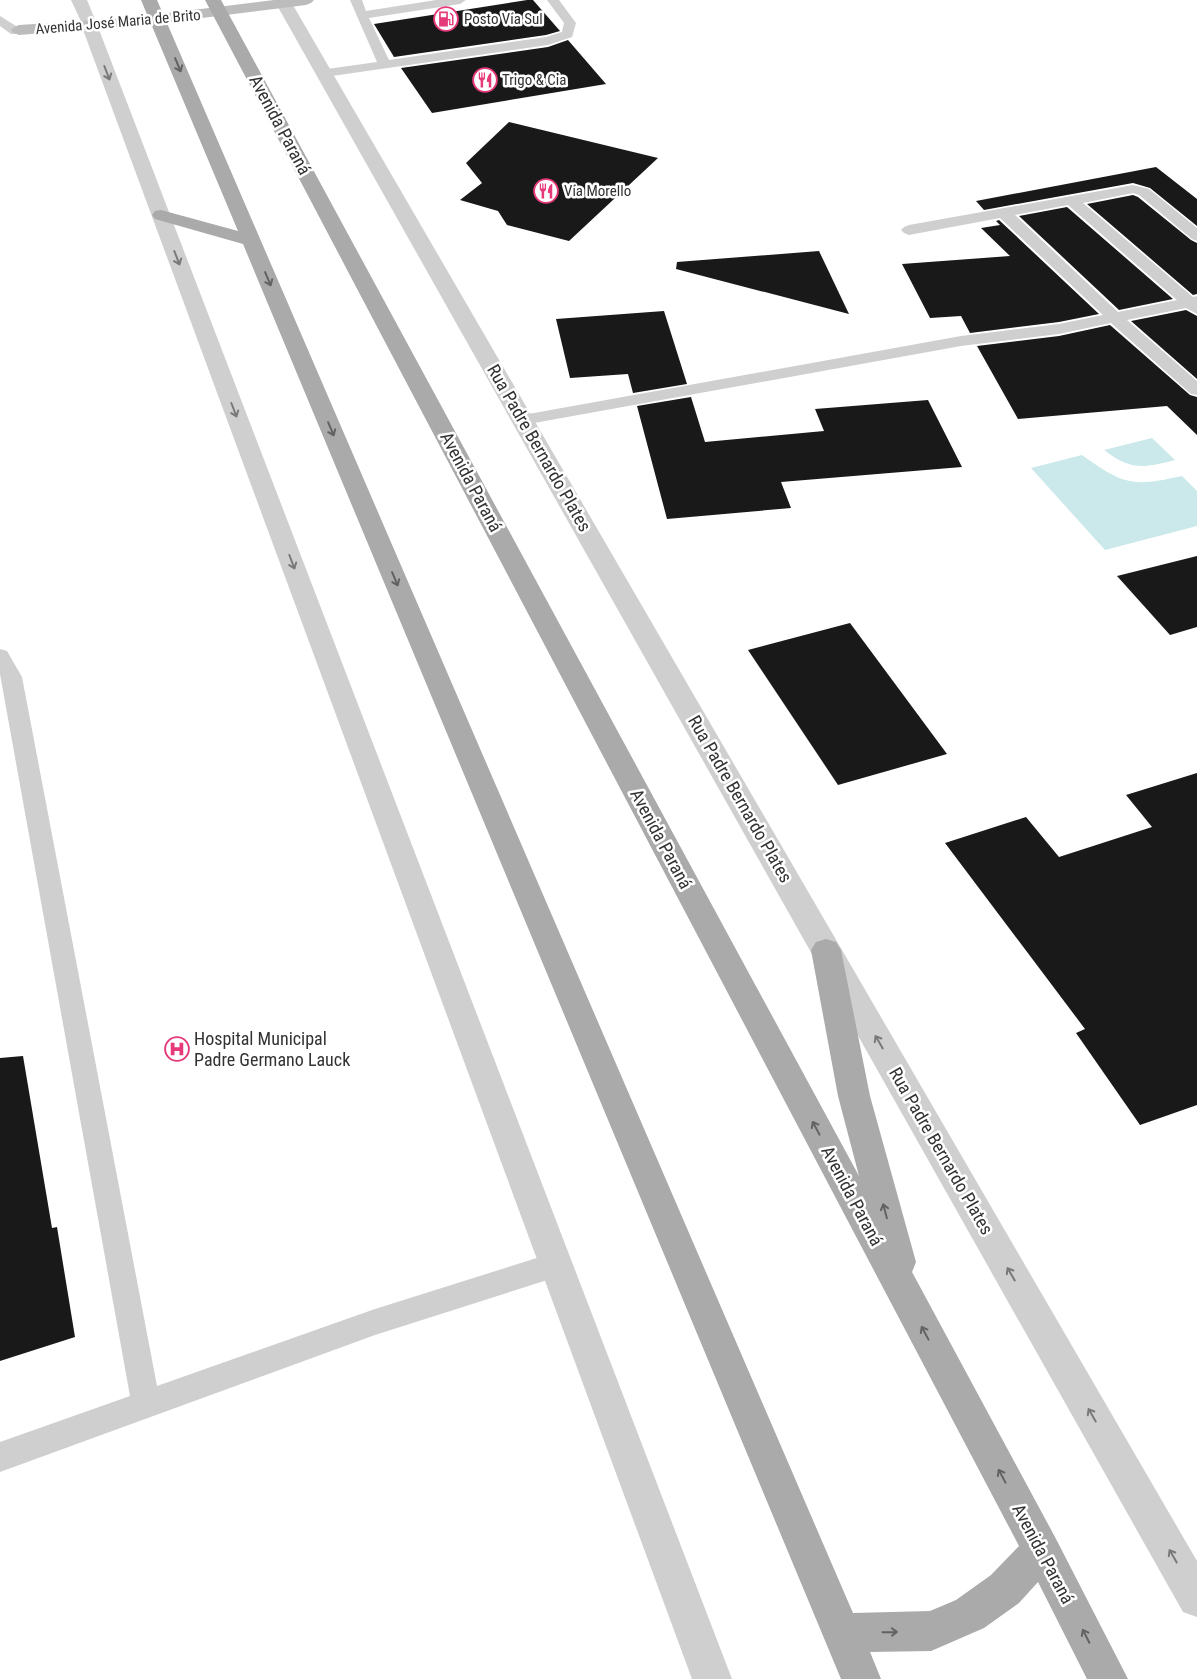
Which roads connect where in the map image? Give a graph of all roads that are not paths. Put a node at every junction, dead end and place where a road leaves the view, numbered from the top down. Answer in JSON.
{"nodes":[{"id":1,"x":356,"y":0,"type":"edge"},
{"id":2,"x":460,"y":0,"type":"edge"},
{"id":3,"x":553,"y":0,"type":"edge"},
{"id":4,"x":291,"y":1,"type":"edge"},
{"id":5,"x":131,"y":5,"type":"dead end"},
{"id":6,"x":155,"y":5,"type":"edge"},
{"id":7,"x":217,"y":6,"type":"edge"},
{"id":8,"x":113,"y":9,"type":"dead end"},
{"id":9,"x":85,"y":14,"type":"edge"},
{"id":10,"x":362,"y":15,"type":"junction"},
{"id":11,"x":0,"y":20,"type":"edge"},
{"id":12,"x":11,"y":31,"type":"edge"},
{"id":13,"x":385,"y":65,"type":"junction"},
{"id":14,"x":325,"y":73,"type":"junction"},
{"id":15,"x":1071,"y":200,"type":"junction"},
{"id":16,"x":1003,"y":212,"type":"junction"},
{"id":17,"x":161,"y":216,"type":"junction"},
{"id":18,"x":909,"y":230,"type":"dead end"},
{"id":19,"x":1197,"y":236,"type":"edge"},
{"id":20,"x":251,"y":240,"type":"junction"},
{"id":21,"x":1195,"y":304,"type":"edge"},
{"id":22,"x":1115,"y":318,"type":"junction"},
{"id":23,"x":1197,"y":390,"type":"edge"},
{"id":24,"x":523,"y":420,"type":"junction"},
{"id":25,"x":0,"y":656,"type":"edge"},
{"id":26,"x":826,"y":950,"type":"junction"},
{"id":27,"x":556,"y":1266,"type":"junction"},
{"id":28,"x":912,"y":1309,"type":"junction"},
{"id":29,"x":146,"y":1404,"type":"junction"},
{"id":30,"x":0,"y":1457,"type":"edge"},
{"id":31,"x":1042,"y":1550,"type":"junction"},
{"id":32,"x":1197,"y":1598,"type":"edge"},
{"id":33,"x":841,"y":1632,"type":"junction"},
{"id":34,"x":712,"y":1679,"type":"edge"},
{"id":35,"x":861,"y":1679,"type":"edge"},
{"id":36,"x":1108,"y":1679,"type":"edge"}],
"edges":[{"from":1,"to":10,"type":"lane"},
{"from":2,"to":10,"type":"lane"},
{"from":3,"to":13,"type":"lane"},
{"from":4,"to":7,"type":"main road","name":"Avenida José Maria de Brito"},
{"from":4,"to":14,"type":"street","name":"Rua Padre Bernardo Plates"},
{"from":5,"to":6,"type":"main road","name":"Avenida José Maria de Brito"},
{"from":6,"to":7,"type":"main road","name":"Avenida José Maria de Brito"},
{"from":6,"to":9,"type":"main road","name":"Avenida José Maria de Brito"},
{"from":6,"to":20,"type":"main road","one_way":true},
{"from":28,"to":7,"type":"main road","name":"Avenida Paraná","one_way":true},
{"from":8,"to":9,"type":"main road","name":"Avenida José Maria de Brito"},
{"from":9,"to":12,"type":"main road","name":"Avenida José Maria de Brito"},
{"from":9,"to":17,"type":"street","one_way":true},
{"from":10,"to":13,"type":"lane"},
{"from":11,"to":12,"type":"lane"},
{"from":13,"to":14,"type":"lane"},
{"from":14,"to":24,"type":"street","name":"Rua Padre Bernardo Plates"},
{"from":15,"to":16,"type":"lane"},
{"from":15,"to":19,"type":"lane"},
{"from":15,"to":21,"type":"lane"},
{"from":16,"to":18,"type":"lane"},
{"from":16,"to":22,"type":"lane"},
{"from":17,"to":20,"type":"main road"},
{"from":17,"to":27,"type":"street","one_way":true},
{"from":20,"to":33,"type":"main road","one_way":true},
{"from":21,"to":22,"type":"lane"},
{"from":22,"to":23,"type":"lane"},
{"from":22,"to":24,"type":"lane"},
{"from":24,"to":26,"type":"street","name":"Rua Padre Bernardo Plates"},
{"from":25,"to":29,"type":"lane"},
{"from":28,"to":26,"type":"main road","one_way":true},
{"from":32,"to":26,"type":"street","name":"Rua Padre Bernardo Plates","one_way":true},
{"from":27,"to":29,"type":"lane"},
{"from":27,"to":34,"type":"street"},
{"from":31,"to":28,"type":"main road","name":"Avenida Paraná","one_way":true},
{"from":29,"to":30,"type":"lane"},
{"from":33,"to":31,"type":"main road","one_way":true},
{"from":36,"to":31,"type":"main road","name":"Avenida Paraná","one_way":true},
{"from":33,"to":35,"type":"main road"}]}
